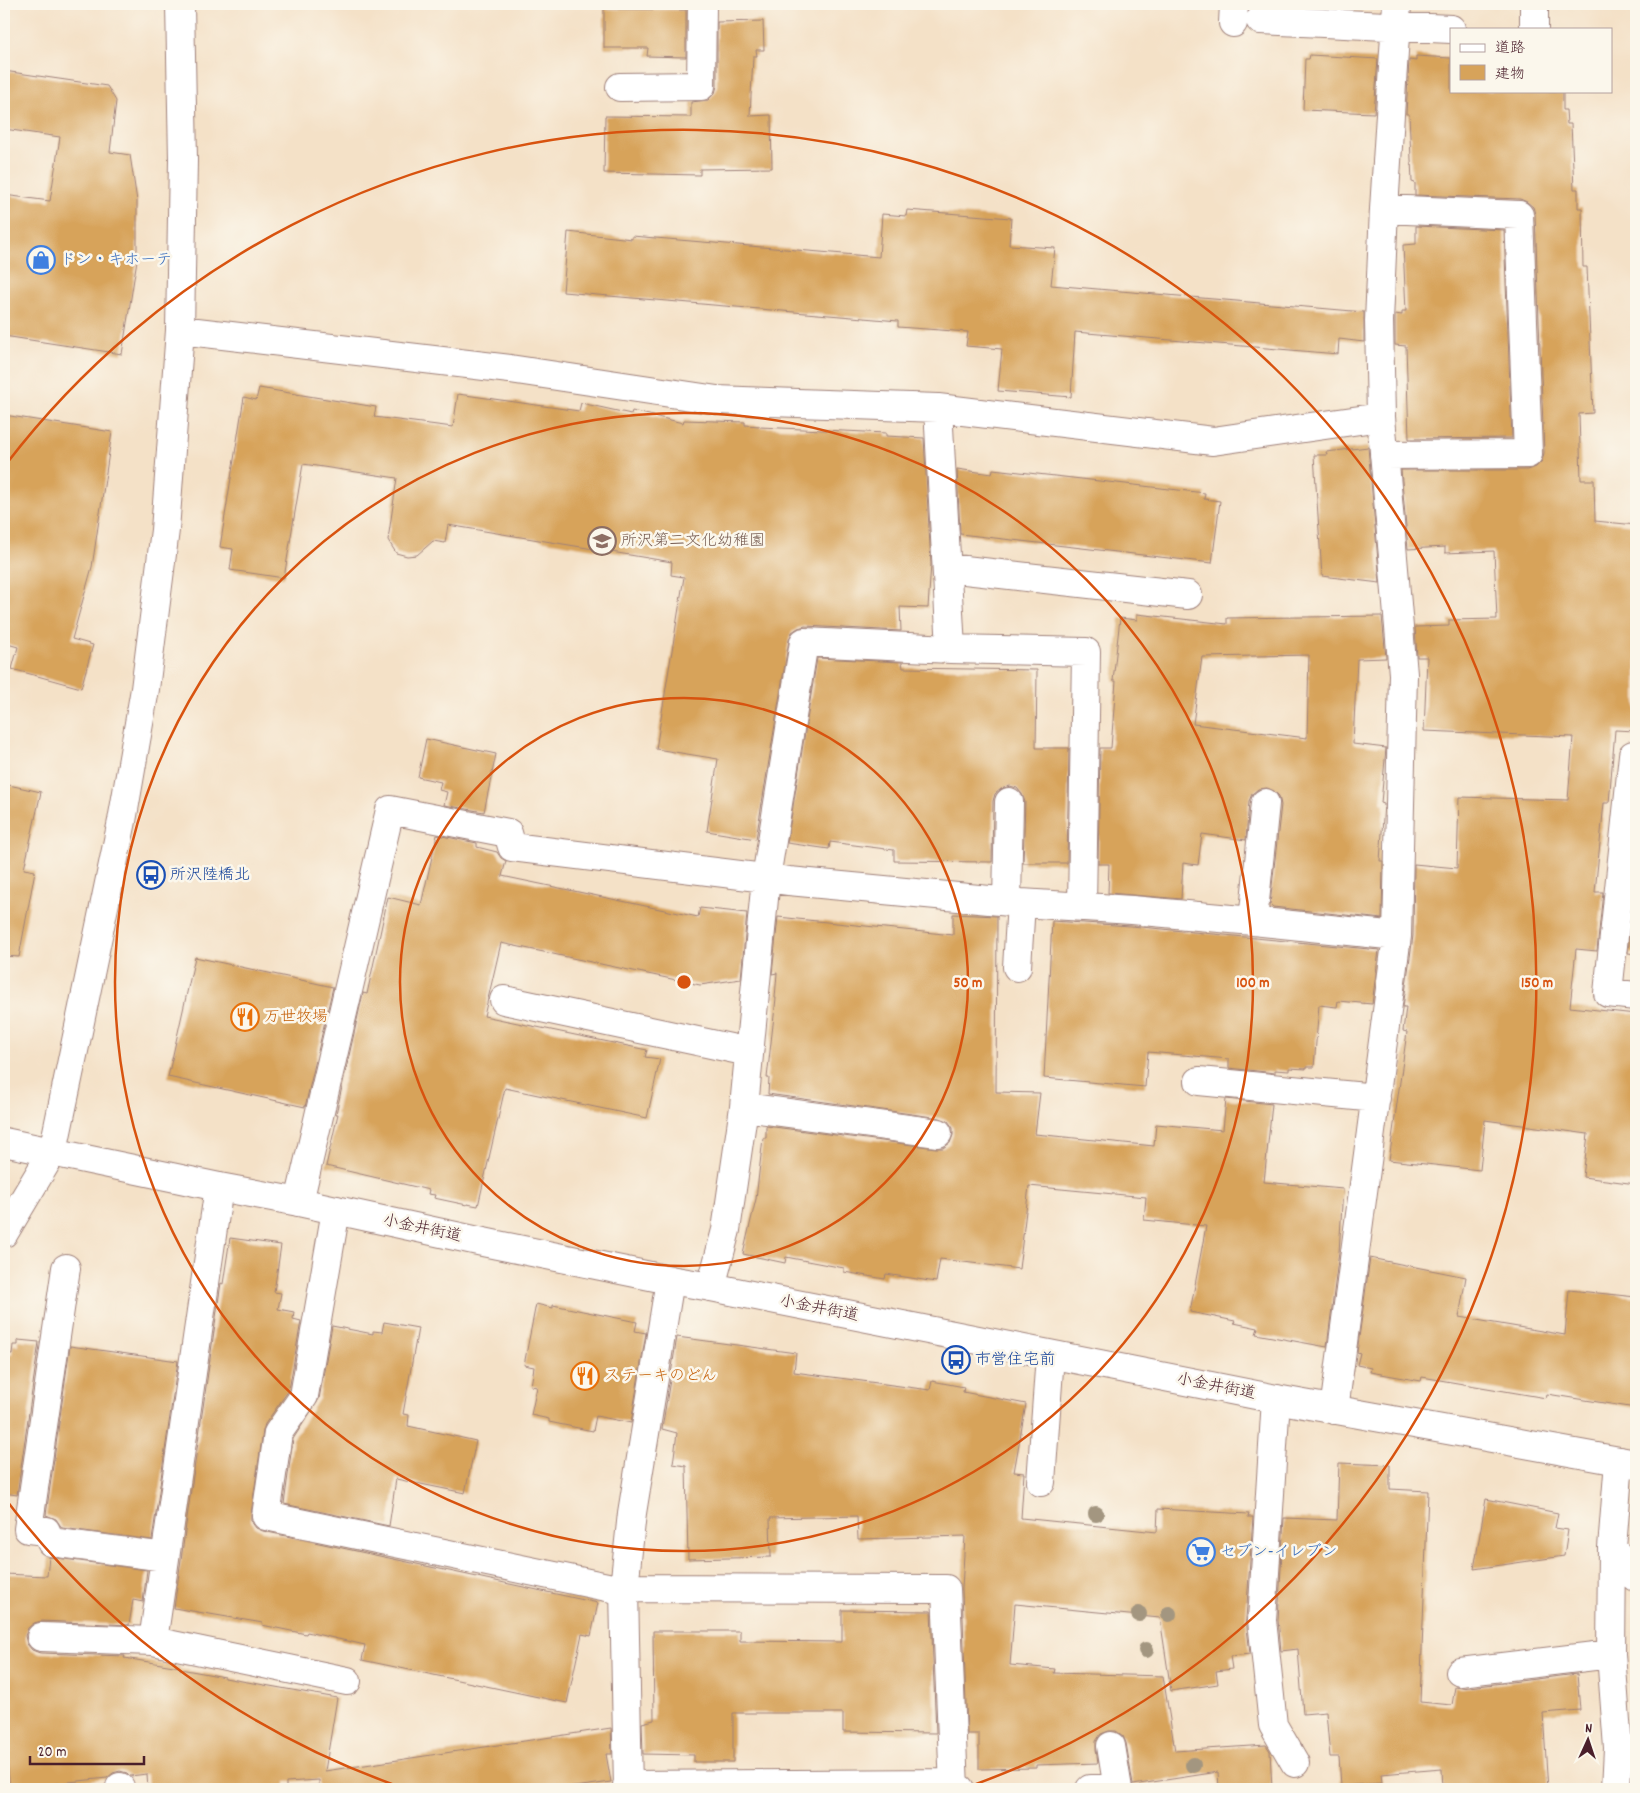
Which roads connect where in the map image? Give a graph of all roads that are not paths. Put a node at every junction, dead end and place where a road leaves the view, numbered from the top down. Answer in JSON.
{"nodes":[{"id":1,"x":180,"y":4,"type":"edge"},
{"id":2,"x":702,"y":4,"type":"edge"},
{"id":3,"x":1534,"y":4,"type":"edge"},
{"id":4,"x":1396,"y":15,"type":"edge"},
{"id":5,"x":1260,"y":20,"type":"dead end"},
{"id":6,"x":1534,"y":28,"type":"edge"},
{"id":7,"x":1450,"y":29,"type":"edge"},
{"id":8,"x":620,"y":87,"type":"dead end"},
{"id":9,"x":1384,"y":209,"type":"junction"},
{"id":10,"x":180,"y":330,"type":"junction"},
{"id":11,"x":938,"y":408,"type":"junction"},
{"id":12,"x":1381,"y":417,"type":"junction"},
{"id":13,"x":1384,"y":455,"type":"junction"},
{"id":14,"x":947,"y":568,"type":"junction"},
{"id":15,"x":1188,"y":595,"type":"dead end"},
{"id":16,"x":951,"y":649,"type":"junction"},
{"id":17,"x":1636,"y":756,"type":"edge"},
{"id":18,"x":1009,"y":802,"type":"dead end"},
{"id":19,"x":1265,"y":803,"type":"dead end"},
{"id":20,"x":766,"y":878,"type":"junction"},
{"id":21,"x":1014,"y":902,"type":"junction"},
{"id":22,"x":1082,"y":907,"type":"junction"},
{"id":23,"x":1253,"y":921,"type":"junction"},
{"id":24,"x":1397,"y":936,"type":"junction"},
{"id":25,"x":1017,"y":967,"type":"dead end"},
{"id":26,"x":1636,"y":996,"type":"edge"},
{"id":27,"x":504,"y":1000,"type":"dead end"},
{"id":28,"x":749,"y":1052,"type":"junction"},
{"id":29,"x":1199,"y":1081,"type":"dead end"},
{"id":30,"x":1376,"y":1098,"type":"junction"},
{"id":31,"x":744,"y":1107,"type":"junction"},
{"id":32,"x":938,"y":1133,"type":"dead end"},
{"id":33,"x":4,"y":1142,"type":"edge"},
{"id":34,"x":52,"y":1151,"type":"junction"},
{"id":35,"x":218,"y":1187,"type":"junction"},
{"id":36,"x":299,"y":1202,"type":"junction"},
{"id":37,"x":336,"y":1210,"type":"junction"},
{"id":38,"x":4,"y":1233,"type":"edge"},
{"id":39,"x":66,"y":1268,"type":"dead end"},
{"id":40,"x":670,"y":1280,"type":"junction"},
{"id":41,"x":711,"y":1287,"type":"junction"},
{"id":42,"x":1050,"y":1355,"type":"junction"},
{"id":43,"x":1276,"y":1399,"type":"junction"},
{"id":44,"x":1334,"y":1410,"type":"junction"},
{"id":45,"x":1628,"y":1462,"type":"edge"},
{"id":46,"x":1041,"y":1482,"type":"dead end"},
{"id":47,"x":1612,"y":1548,"type":"junction"},
{"id":48,"x":165,"y":1556,"type":"junction"},
{"id":49,"x":1636,"y":1577,"type":"edge"},
{"id":50,"x":624,"y":1588,"type":"junction"},
{"id":51,"x":40,"y":1637,"type":"dead end"},
{"id":52,"x":152,"y":1641,"type":"junction"},
{"id":53,"x":1611,"y":1654,"type":"junction"},
{"id":54,"x":1460,"y":1672,"type":"dead end"},
{"id":55,"x":347,"y":1681,"type":"dead end"},
{"id":56,"x":1111,"y":1746,"type":"dead end"},
{"id":57,"x":1295,"y":1763,"type":"dead end"},
{"id":58,"x":627,"y":1787,"type":"edge"},
{"id":59,"x":956,"y":1789,"type":"edge"},
{"id":60,"x":1090,"y":1789,"type":"edge"},
{"id":61,"x":1118,"y":1789,"type":"edge"},
{"id":62,"x":1616,"y":1789,"type":"edge"}],
"edges":[{"from":1,"to":10,"type":"street"},
{"from":2,"to":8,"type":"street"},
{"from":3,"to":6,"type":"street"},
{"from":4,"to":5,"type":"street"},
{"from":4,"to":7,"type":"street"},
{"from":4,"to":9,"type":"street"},
{"from":9,"to":12,"type":"street"},
{"from":9,"to":13,"type":"street"},
{"from":10,"to":11,"type":"street"},
{"from":10,"to":34,"type":"street"},
{"from":11,"to":12,"type":"street"},
{"from":11,"to":14,"type":"street"},
{"from":12,"to":13,"type":"street"},
{"from":13,"to":24,"type":"street"},
{"from":14,"to":15,"type":"street"},
{"from":14,"to":16,"type":"street"},
{"from":16,"to":20,"type":"street"},
{"from":16,"to":22,"type":"street"},
{"from":17,"to":26,"type":"street"},
{"from":18,"to":21,"type":"street"},
{"from":19,"to":23,"type":"street"},
{"from":20,"to":21,"type":"street"},
{"from":20,"to":28,"type":"street"},
{"from":20,"to":36,"type":"street"},
{"from":21,"to":22,"type":"street"},
{"from":21,"to":25,"type":"street"},
{"from":22,"to":23,"type":"street"},
{"from":23,"to":24,"type":"street"},
{"from":24,"to":30,"type":"street"},
{"from":27,"to":28,"type":"street"},
{"from":28,"to":31,"type":"street"},
{"from":29,"to":30,"type":"street"},
{"from":30,"to":44,"type":"street"},
{"from":31,"to":32,"type":"street"},
{"from":31,"to":41,"type":"street"},
{"from":33,"to":34,"type":"street","name":"小金井街道"},
{"from":34,"to":35,"type":"street","name":"小金井街道"},
{"from":34,"to":38,"type":"street"},
{"from":35,"to":36,"type":"street","name":"小金井街道"},
{"from":35,"to":48,"type":"street"},
{"from":36,"to":37,"type":"street","name":"小金井街道"},
{"from":37,"to":40,"type":"street","name":"小金井街道"},
{"from":37,"to":50,"type":"street"},
{"from":39,"to":48,"type":"street"},
{"from":40,"to":41,"type":"street","name":"小金井街道"},
{"from":40,"to":50,"type":"street"},
{"from":41,"to":42,"type":"street","name":"小金井街道"},
{"from":42,"to":43,"type":"street","name":"小金井街道"},
{"from":42,"to":46,"type":"street"},
{"from":43,"to":44,"type":"street","name":"小金井街道"},
{"from":43,"to":57,"type":"street"},
{"from":44,"to":45,"type":"street","name":"小金井街道"},
{"from":45,"to":47,"type":"street"},
{"from":47,"to":49,"type":"street"},
{"from":47,"to":53,"type":"street"},
{"from":48,"to":52,"type":"street"},
{"from":50,"to":58,"type":"street"},
{"from":50,"to":59,"type":"street"},
{"from":51,"to":52,"type":"street"},
{"from":52,"to":55,"type":"street"},
{"from":53,"to":54,"type":"street"},
{"from":53,"to":62,"type":"street"},
{"from":56,"to":61,"type":"street"},
{"from":58,"to":59,"type":"street"},
{"from":60,"to":61,"type":"street"}]}
